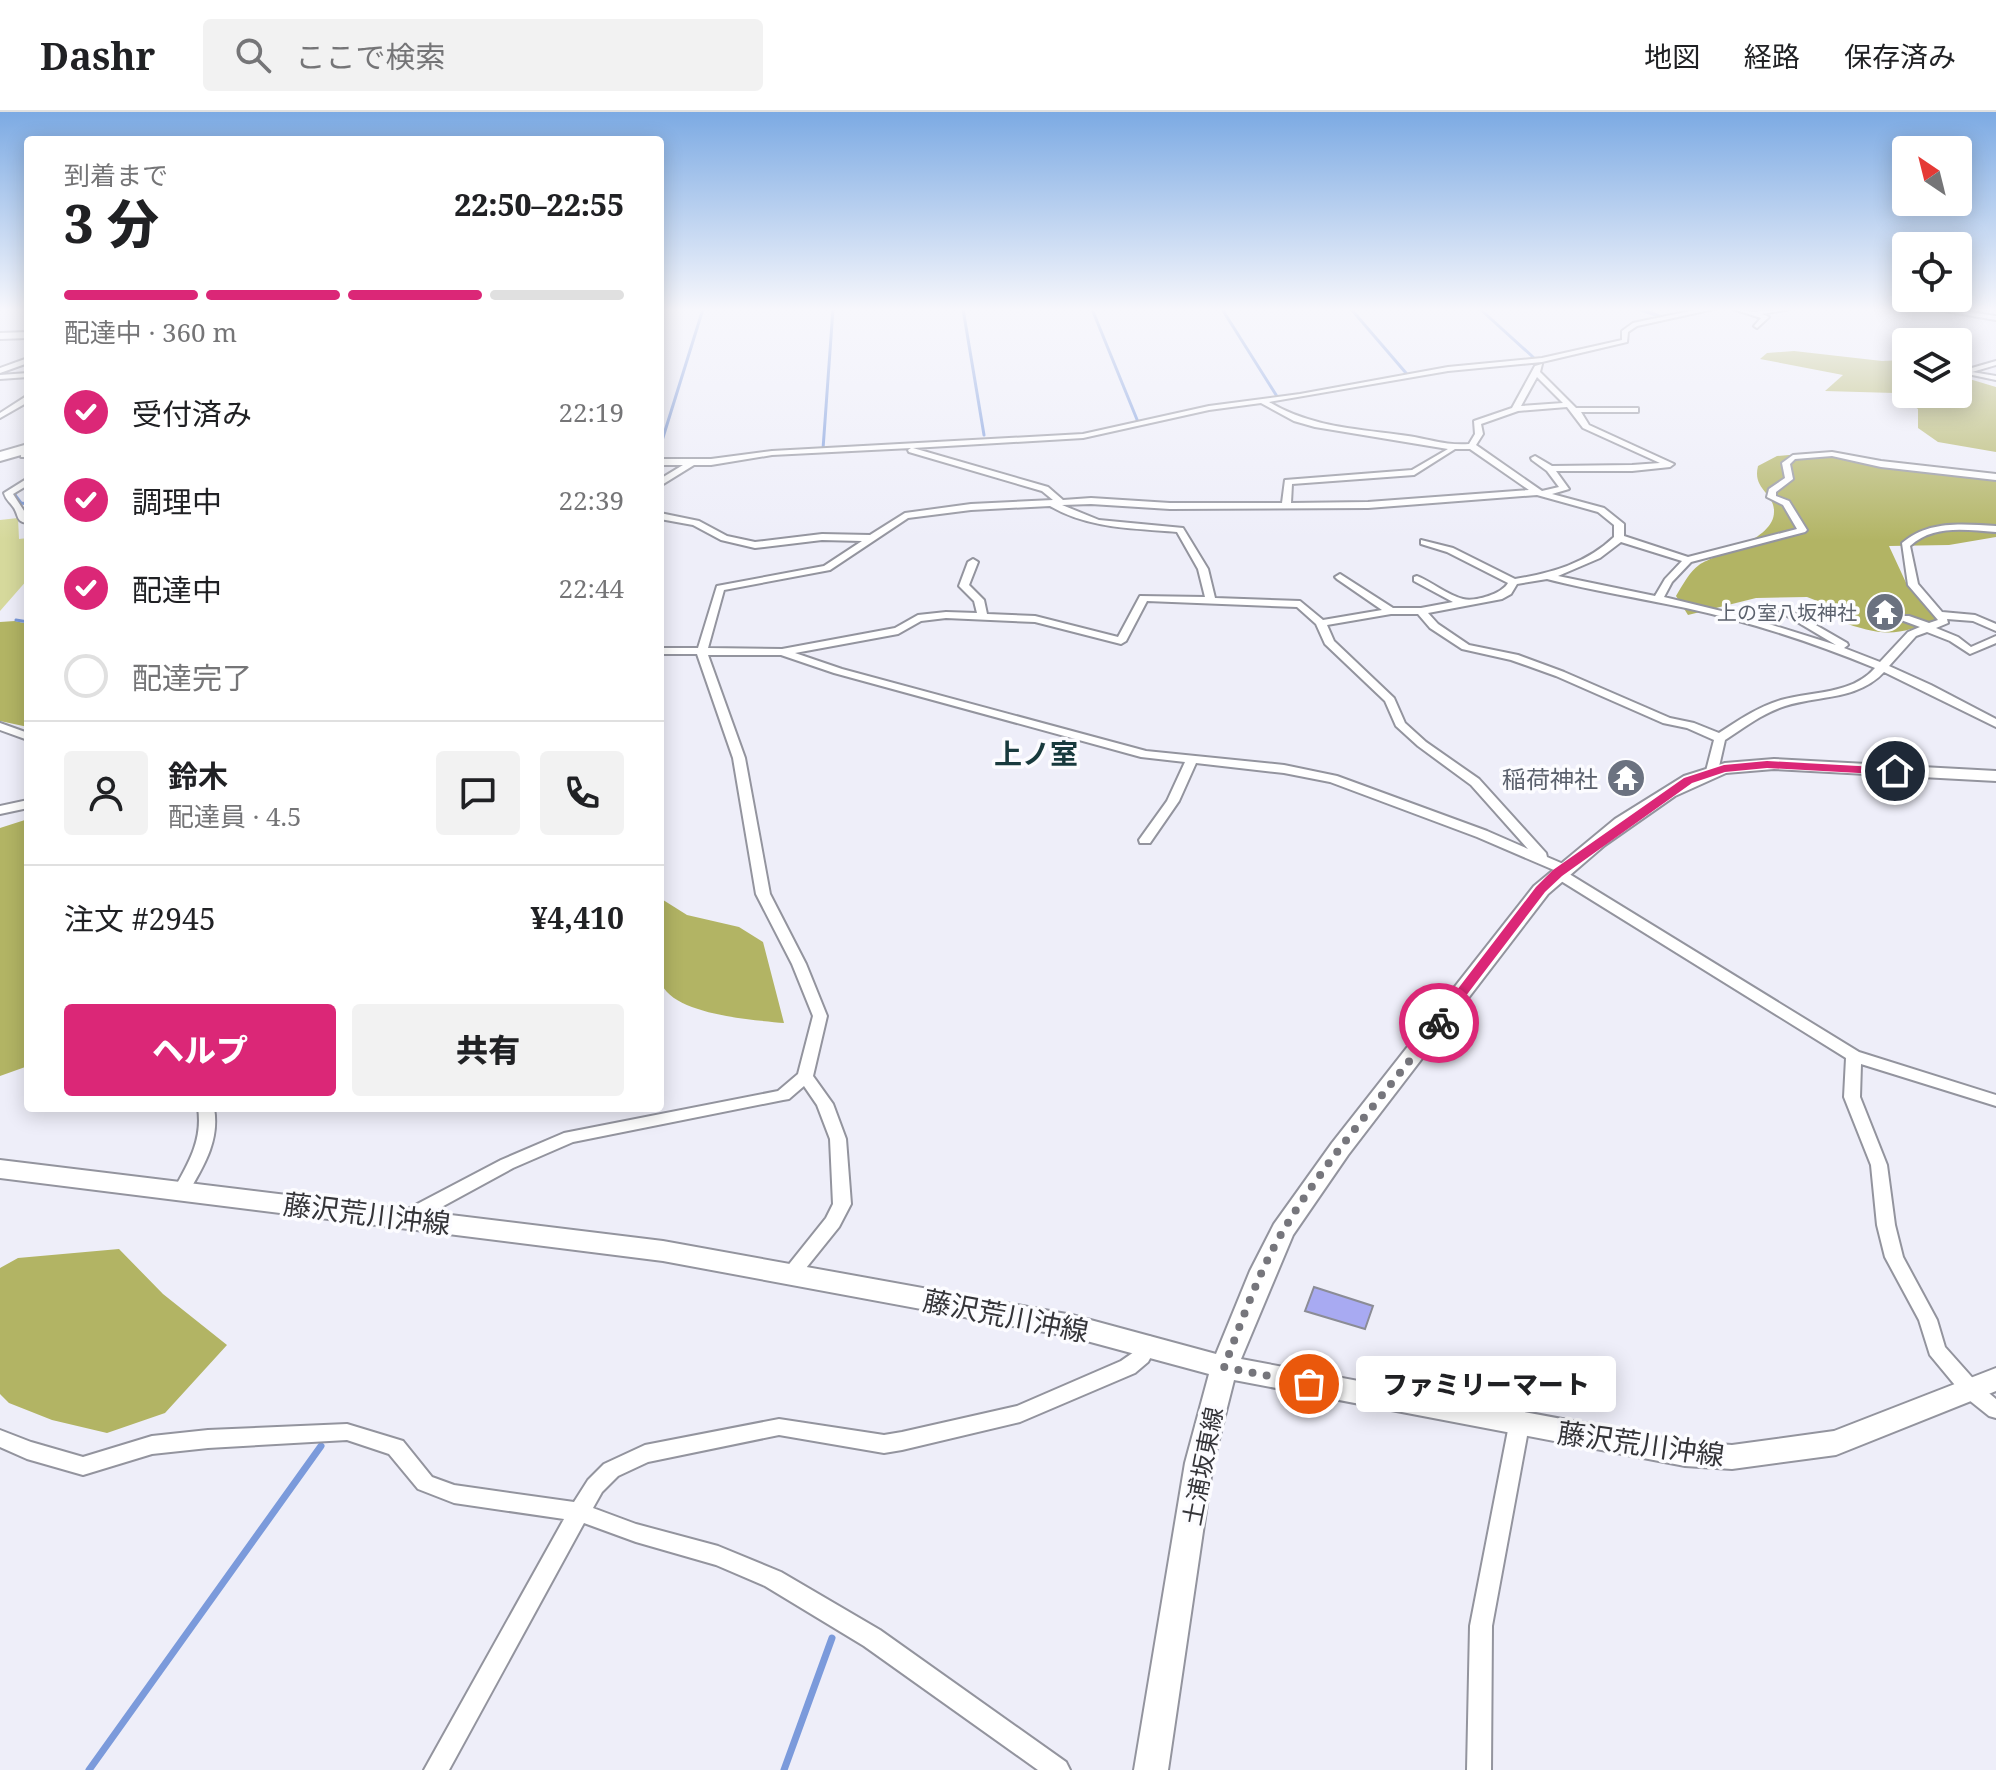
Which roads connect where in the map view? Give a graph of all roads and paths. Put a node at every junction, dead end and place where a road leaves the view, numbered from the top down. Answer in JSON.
{"nodes":[{"id":1,"x":1347,"y":386,"type":"edge"},
{"id":2,"x":1528,"y":386,"type":"edge"},
{"id":3,"x":1550,"y":386,"type":"edge"},
{"id":4,"x":24,"y":401,"type":"edge"},
{"id":5,"x":1262,"y":401,"type":"junction"},
{"id":6,"x":1571,"y":407,"type":"junction"},
{"id":7,"x":1516,"y":409,"type":"junction"},
{"id":8,"x":1635,"y":410,"type":"dead end"},
{"id":9,"x":0,"y":416,"type":"edge"},
{"id":10,"x":1472,"y":446,"type":"junction"},
{"id":11,"x":905,"y":447,"type":"junction"},
{"id":12,"x":24,"y":450,"type":"edge"},
{"id":13,"x":1451,"y":450,"type":"junction"},
{"id":14,"x":0,"y":454,"type":"edge"},
{"id":15,"x":1535,"y":458,"type":"dead end"},
{"id":16,"x":664,"y":462,"type":"edge"},
{"id":17,"x":691,"y":463,"type":"junction"},
{"id":18,"x":1550,"y":469,"type":"junction"},
{"id":19,"x":1996,"y":477,"type":"edge"},
{"id":20,"x":664,"y":480,"type":"edge"},
{"id":21,"x":24,"y":483,"type":"edge"},
{"id":22,"x":1539,"y":492,"type":"junction"},
{"id":23,"x":5,"y":500,"type":"edge"},
{"id":24,"x":1057,"y":503,"type":"junction"},
{"id":25,"x":1286,"y":504,"type":"junction"},
{"id":26,"x":23,"y":507,"type":"edge"},
{"id":27,"x":664,"y":517,"type":"edge"},
{"id":28,"x":1996,"y":529,"type":"edge"},
{"id":29,"x":872,"y":538,"type":"junction"},
{"id":30,"x":1619,"y":538,"type":"junction"},
{"id":31,"x":1424,"y":542,"type":"dead end"},
{"id":32,"x":1688,"y":560,"type":"junction"},
{"id":33,"x":973,"y":562,"type":"dead end"},
{"id":34,"x":1548,"y":576,"type":"junction"},
{"id":35,"x":1340,"y":577,"type":"dead end"},
{"id":36,"x":1417,"y":579,"type":"dead end"},
{"id":37,"x":1514,"y":582,"type":"junction"},
{"id":38,"x":1659,"y":598,"type":"junction"},
{"id":39,"x":1211,"y":600,"type":"junction"},
{"id":40,"x":1464,"y":604,"type":"junction"},
{"id":41,"x":1391,"y":611,"type":"junction"},
{"id":42,"x":1421,"y":611,"type":"junction"},
{"id":43,"x":1784,"y":611,"type":"dead end"},
{"id":44,"x":982,"y":615,"type":"junction"},
{"id":45,"x":1940,"y":615,"type":"junction"},
{"id":46,"x":1905,"y":618,"type":"dead end"},
{"id":47,"x":1321,"y":623,"type":"junction"},
{"id":48,"x":1928,"y":628,"type":"junction"},
{"id":49,"x":1996,"y":628,"type":"edge"},
{"id":50,"x":1996,"y":639,"type":"edge"},
{"id":51,"x":664,"y":651,"type":"edge"},
{"id":52,"x":702,"y":652,"type":"junction"},
{"id":53,"x":782,"y":652,"type":"junction"},
{"id":54,"x":1877,"y":663,"type":"junction"},
{"id":55,"x":1996,"y":724,"type":"edge"},
{"id":56,"x":0,"y":726,"type":"edge"},
{"id":57,"x":24,"y":735,"type":"edge"},
{"id":58,"x":1720,"y":738,"type":"junction"},
{"id":59,"x":1191,"y":761,"type":"junction"},
{"id":60,"x":1712,"y":771,"type":"junction"},
{"id":61,"x":1996,"y":776,"type":"edge"},
{"id":62,"x":24,"y":805,"type":"edge"},
{"id":63,"x":0,"y":810,"type":"edge"},
{"id":64,"x":1145,"y":840,"type":"dead end"},
{"id":65,"x":1554,"y":867,"type":"junction"},
{"id":66,"x":1854,"y":1056,"type":"junction"},
{"id":67,"x":805,"y":1076,"type":"junction"},
{"id":68,"x":1996,"y":1101,"type":"edge"},
{"id":69,"x":207,"y":1112,"type":"edge"},
{"id":70,"x":0,"y":1169,"type":"edge"},
{"id":71,"x":181,"y":1191,"type":"junction"},
{"id":72,"x":408,"y":1217,"type":"junction"},
{"id":73,"x":792,"y":1273,"type":"junction"},
{"id":74,"x":1149,"y":1344,"type":"junction"},
{"id":75,"x":1224,"y":1367,"type":"junction"},
{"id":76,"x":1984,"y":1385,"type":"edge"},
{"id":77,"x":1996,"y":1410,"type":"edge"},
{"id":78,"x":1519,"y":1425,"type":"junction"},
{"id":79,"x":0,"y":1438,"type":"edge"},
{"id":80,"x":579,"y":1512,"type":"junction"},
{"id":81,"x":436,"y":1770,"type":"edge"},
{"id":82,"x":1058,"y":1770,"type":"edge"},
{"id":83,"x":1151,"y":1770,"type":"edge"},
{"id":84,"x":1479,"y":1770,"type":"edge"}],
"edges":[{"from":1,"to":5,"type":"street"},
{"from":2,"to":7,"type":"street"},
{"from":3,"to":6,"type":"street"},
{"from":4,"to":9,"type":"street"},
{"from":5,"to":11,"type":"street"},
{"from":5,"to":13,"type":"street"},
{"from":6,"to":7,"type":"street"},
{"from":6,"to":8,"type":"street"},
{"from":6,"to":18,"type":"street"},
{"from":7,"to":10,"type":"street"},
{"from":10,"to":13,"type":"street"},
{"from":10,"to":22,"type":"street"},
{"from":11,"to":17,"type":"street"},
{"from":11,"to":24,"type":"street"},
{"from":12,"to":14,"type":"main road"},
{"from":13,"to":25,"type":"street"},
{"from":15,"to":18,"type":"street"},
{"from":16,"to":17,"type":"street"},
{"from":17,"to":20,"type":"street"},
{"from":18,"to":22,"type":"street"},
{"from":19,"to":32,"type":"street"},
{"from":21,"to":23,"type":"street"},
{"from":22,"to":25,"type":"street"},
{"from":22,"to":30,"type":"street"},
{"from":23,"to":26,"type":"street"},
{"from":24,"to":25,"type":"street"},
{"from":24,"to":29,"type":"street"},
{"from":24,"to":39,"type":"street"},
{"from":27,"to":29,"type":"street"},
{"from":28,"to":45,"type":"street"},
{"from":29,"to":52,"type":"street"},
{"from":30,"to":32,"type":"street"},
{"from":30,"to":34,"type":"street"},
{"from":31,"to":37,"type":"street"},
{"from":32,"to":38,"type":"street"},
{"from":33,"to":44,"type":"street"},
{"from":34,"to":37,"type":"street"},
{"from":34,"to":38,"type":"street"},
{"from":35,"to":41,"type":"street"},
{"from":36,"to":40,"type":"street"},
{"from":37,"to":40,"type":"street"},
{"from":38,"to":54,"type":"street"},
{"from":39,"to":44,"type":"street"},
{"from":39,"to":47,"type":"street"},
{"from":40,"to":42,"type":"street"},
{"from":41,"to":42,"type":"street"},
{"from":41,"to":47,"type":"street"},
{"from":42,"to":58,"type":"street"},
{"from":43,"to":54,"type":"street"},
{"from":44,"to":53,"type":"street"},
{"from":45,"to":48,"type":"street"},
{"from":45,"to":49,"type":"street"},
{"from":46,"to":48,"type":"street"},
{"from":47,"to":65,"type":"street"},
{"from":48,"to":50,"type":"street"},
{"from":48,"to":54,"type":"street"},
{"from":51,"to":52,"type":"street"},
{"from":52,"to":53,"type":"street"},
{"from":52,"to":67,"type":"street"},
{"from":53,"to":59,"type":"street"},
{"from":54,"to":55,"type":"street"},
{"from":54,"to":58,"type":"street"},
{"from":56,"to":57,"type":"street"},
{"from":58,"to":60,"type":"street"},
{"from":59,"to":64,"type":"street"},
{"from":59,"to":65,"type":"street"},
{"from":60,"to":61,"type":"main road","name":"土浦坂東線"},
{"from":60,"to":65,"type":"main road","name":"土浦坂東線"},
{"from":62,"to":63,"type":"street"},
{"from":65,"to":66,"type":"street"},
{"from":65,"to":75,"type":"main road","name":"土浦坂東線"},
{"from":66,"to":68,"type":"street"},
{"from":66,"to":76,"type":"street"},
{"from":67,"to":72,"type":"street"},
{"from":67,"to":73,"type":"street"},
{"from":69,"to":71,"type":"street"},
{"from":70,"to":71,"type":"main road","name":"藤沢荒川沖線"},
{"from":71,"to":72,"type":"main road","name":"藤沢荒川沖線"},
{"from":72,"to":73,"type":"main road","name":"藤沢荒川沖線"},
{"from":73,"to":74,"type":"main road","name":"藤沢荒川沖線"},
{"from":74,"to":75,"type":"main road","name":"藤沢荒川沖線"},
{"from":74,"to":80,"type":"street"},
{"from":75,"to":78,"type":"main road","name":"藤沢荒川沖線"},
{"from":75,"to":83,"type":"main road","name":"土浦坂東線"},
{"from":76,"to":77,"type":"street"},
{"from":76,"to":78,"type":"main road","name":"藤沢荒川沖線"},
{"from":78,"to":84,"type":"street"},
{"from":79,"to":80,"type":"street"},
{"from":80,"to":81,"type":"street"},
{"from":80,"to":82,"type":"street"}]}
